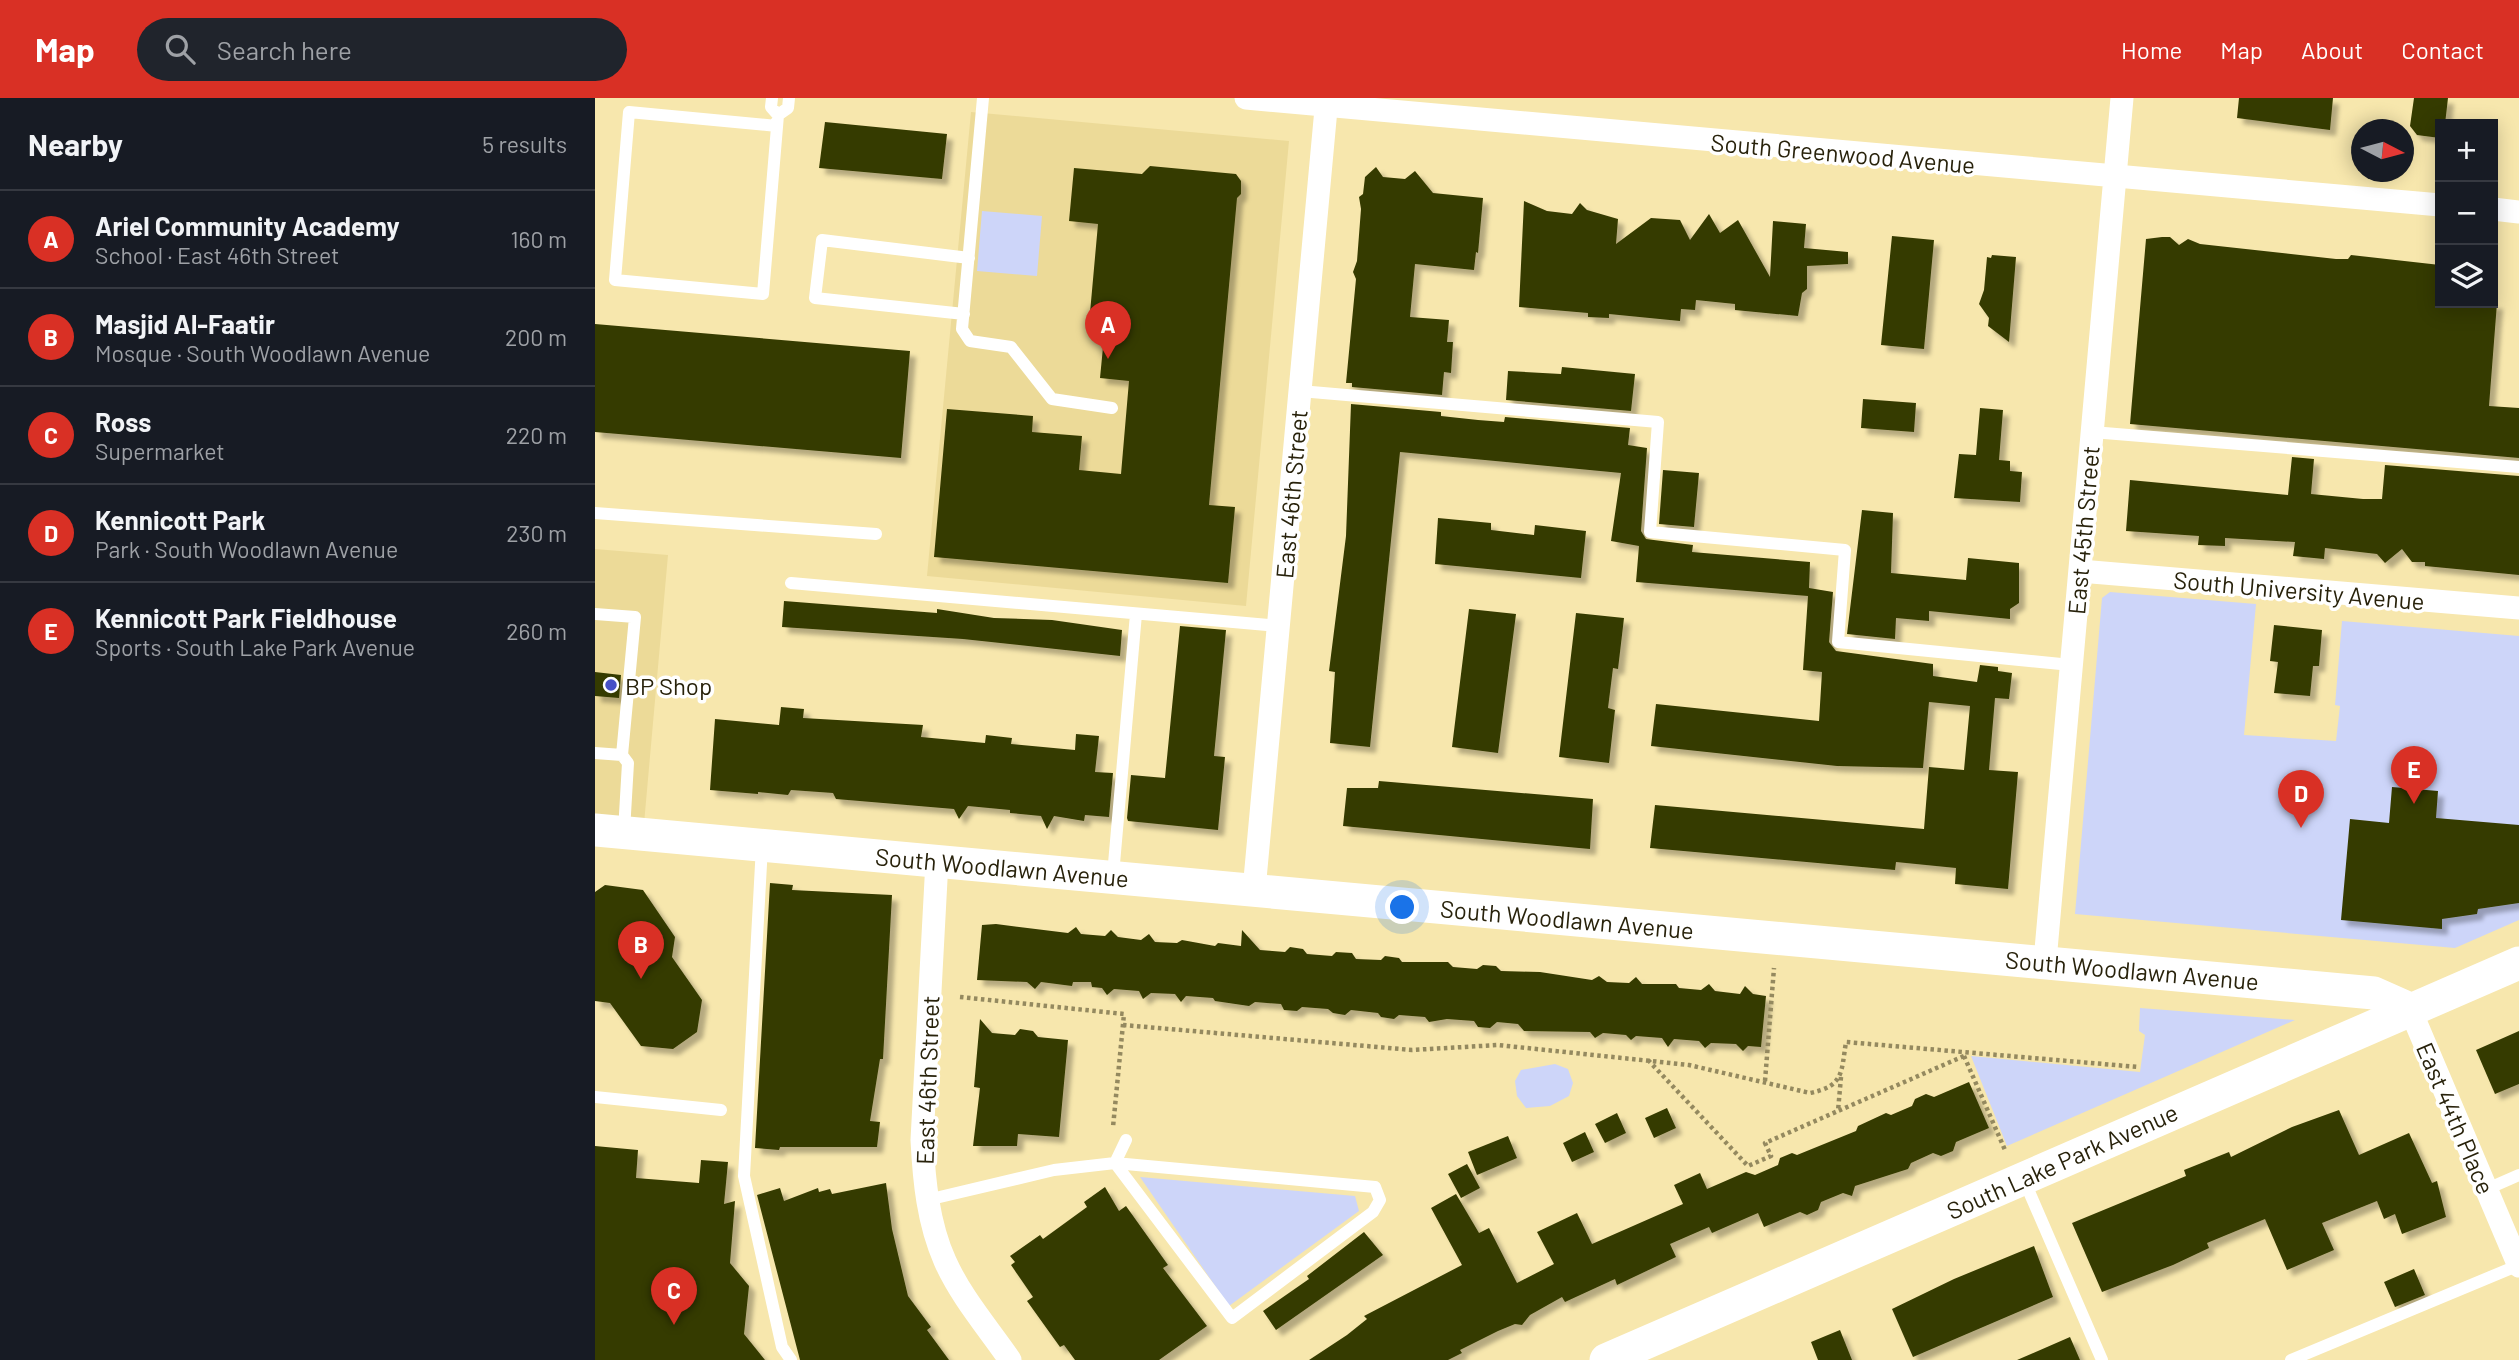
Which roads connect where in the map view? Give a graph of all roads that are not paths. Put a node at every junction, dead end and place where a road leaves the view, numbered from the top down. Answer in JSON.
{"nodes":[{"id":1,"x":772,"y":98,"type":"edge"},
{"id":2,"x":789,"y":98,"type":"edge"},
{"id":3,"x":983,"y":98,"type":"edge"},
{"id":4,"x":1246,"y":98,"type":"edge"},
{"id":5,"x":2122,"y":98,"type":"edge"},
{"id":6,"x":1326,"y":101,"type":"edge"},
{"id":7,"x":778,"y":121,"type":"junction"},
{"id":8,"x":2115,"y":178,"type":"junction"},
{"id":9,"x":2435,"y":205,"type":"edge"},
{"id":10,"x":2498,"y":210,"type":"edge"},
{"id":11,"x":2519,"y":212,"type":"edge"},
{"id":12,"x":969,"y":258,"type":"junction"},
{"id":13,"x":964,"y":314,"type":"junction"},
{"id":14,"x":1300,"y":391,"type":"junction"},
{"id":15,"x":1112,"y":408,"type":"dead end"},
{"id":16,"x":2092,"y":432,"type":"junction"},
{"id":17,"x":2519,"y":467,"type":"edge"},
{"id":18,"x":595,"y":513,"type":"edge"},
{"id":19,"x":876,"y":534,"type":"dead end"},
{"id":20,"x":2080,"y":571,"type":"junction"},
{"id":21,"x":791,"y":583,"type":"dead end"},
{"id":22,"x":2519,"y":608,"type":"edge"},
{"id":23,"x":595,"y":614,"type":"edge"},
{"id":24,"x":1136,"y":614,"type":"junction"},
{"id":25,"x":1279,"y":626,"type":"junction"},
{"id":26,"x":2071,"y":666,"type":"junction"},
{"id":27,"x":595,"y":753,"type":"edge"},
{"id":28,"x":622,"y":755,"type":"junction"},
{"id":29,"x":609,"y":831,"type":"edge"},
{"id":30,"x":762,"y":845,"type":"junction"},
{"id":31,"x":937,"y":861,"type":"junction"},
{"id":32,"x":1112,"y":877,"type":"junction"},
{"id":33,"x":1254,"y":890,"type":"junction"},
{"id":34,"x":2045,"y":961,"type":"junction"},
{"id":35,"x":2519,"y":963,"type":"edge"},
{"id":36,"x":2410,"y":1009,"type":"junction"},
{"id":37,"x":595,"y":1097,"type":"edge"},
{"id":38,"x":722,"y":1110,"type":"dead end"},
{"id":39,"x":1126,"y":1140,"type":"dead end"},
{"id":40,"x":1112,"y":1163,"type":"junction"},
{"id":41,"x":2519,"y":1175,"type":"edge"},
{"id":42,"x":2023,"y":1177,"type":"junction"},
{"id":43,"x":2487,"y":1189,"type":"junction"},
{"id":44,"x":927,"y":1200,"type":"junction"},
{"id":45,"x":2519,"y":1265,"type":"edge"},
{"id":46,"x":791,"y":1360,"type":"edge"},
{"id":47,"x":1010,"y":1360,"type":"edge"},
{"id":48,"x":1606,"y":1360,"type":"edge"},
{"id":49,"x":2102,"y":1360,"type":"edge"},
{"id":50,"x":2291,"y":1360,"type":"edge"}],
"edges":[{"from":1,"to":7,"type":"lane"},
{"from":2,"to":7,"type":"lane"},
{"from":3,"to":12,"type":"lane"},
{"from":4,"to":6,"type":"street","name":"South Greenwood Avenue"},
{"from":5,"to":8,"type":"street","name":"East 45th Street"},
{"from":6,"to":8,"type":"street","name":"South Greenwood Avenue"},
{"from":6,"to":14,"type":"street","name":"East 46th Street"},
{"from":7,"to":7,"type":"lane"},
{"from":8,"to":9,"type":"street","name":"South Greenwood Avenue"},
{"from":8,"to":16,"type":"street","name":"East 45th Street"},
{"from":10,"to":11,"type":"street"},
{"from":12,"to":13,"type":"lane"},
{"from":12,"to":13,"type":"lane"},
{"from":13,"to":15,"type":"lane"},
{"from":14,"to":25,"type":"street","name":"East 46th Street"},
{"from":14,"to":26,"type":"lane"},
{"from":16,"to":17,"type":"lane"},
{"from":16,"to":20,"type":"street","name":"East 45th Street"},
{"from":18,"to":19,"type":"lane"},
{"from":20,"to":22,"type":"street","name":"South University Avenue"},
{"from":20,"to":26,"type":"street","name":"East 45th Street"},
{"from":21,"to":24,"type":"lane"},
{"from":23,"to":28,"type":"lane"},
{"from":24,"to":25,"type":"lane"},
{"from":24,"to":32,"type":"lane"},
{"from":25,"to":33,"type":"street","name":"East 46th Street"},
{"from":26,"to":34,"type":"street","name":"East 45th Street"},
{"from":27,"to":28,"type":"lane"},
{"from":28,"to":29,"type":"lane"},
{"from":29,"to":30,"type":"street","name":"South Woodlawn Avenue"},
{"from":30,"to":31,"type":"street","name":"South Woodlawn Avenue"},
{"from":30,"to":46,"type":"lane"},
{"from":31,"to":32,"type":"street","name":"South Woodlawn Avenue"},
{"from":31,"to":44,"type":"street","name":"East 46th Street"},
{"from":32,"to":33,"type":"street","name":"South Woodlawn Avenue"},
{"from":33,"to":34,"type":"street","name":"South Woodlawn Avenue"},
{"from":34,"to":36,"type":"street","name":"South Woodlawn Avenue"},
{"from":35,"to":36,"type":"street","name":"South Lake Park Avenue"},
{"from":36,"to":42,"type":"street","name":"South Lake Park Avenue"},
{"from":36,"to":43,"type":"street","name":"East 44th Place"},
{"from":37,"to":38,"type":"lane"},
{"from":39,"to":40,"type":"lane"},
{"from":40,"to":40,"type":"lane"},
{"from":40,"to":44,"type":"lane"},
{"from":41,"to":43,"type":"lane"},
{"from":42,"to":48,"type":"street","name":"South Lake Park Avenue"},
{"from":42,"to":49,"type":"lane"},
{"from":43,"to":45,"type":"street","name":"East 44th Place"},
{"from":44,"to":47,"type":"street","name":"East 46th Street"},
{"from":45,"to":50,"type":"lane"}]}
